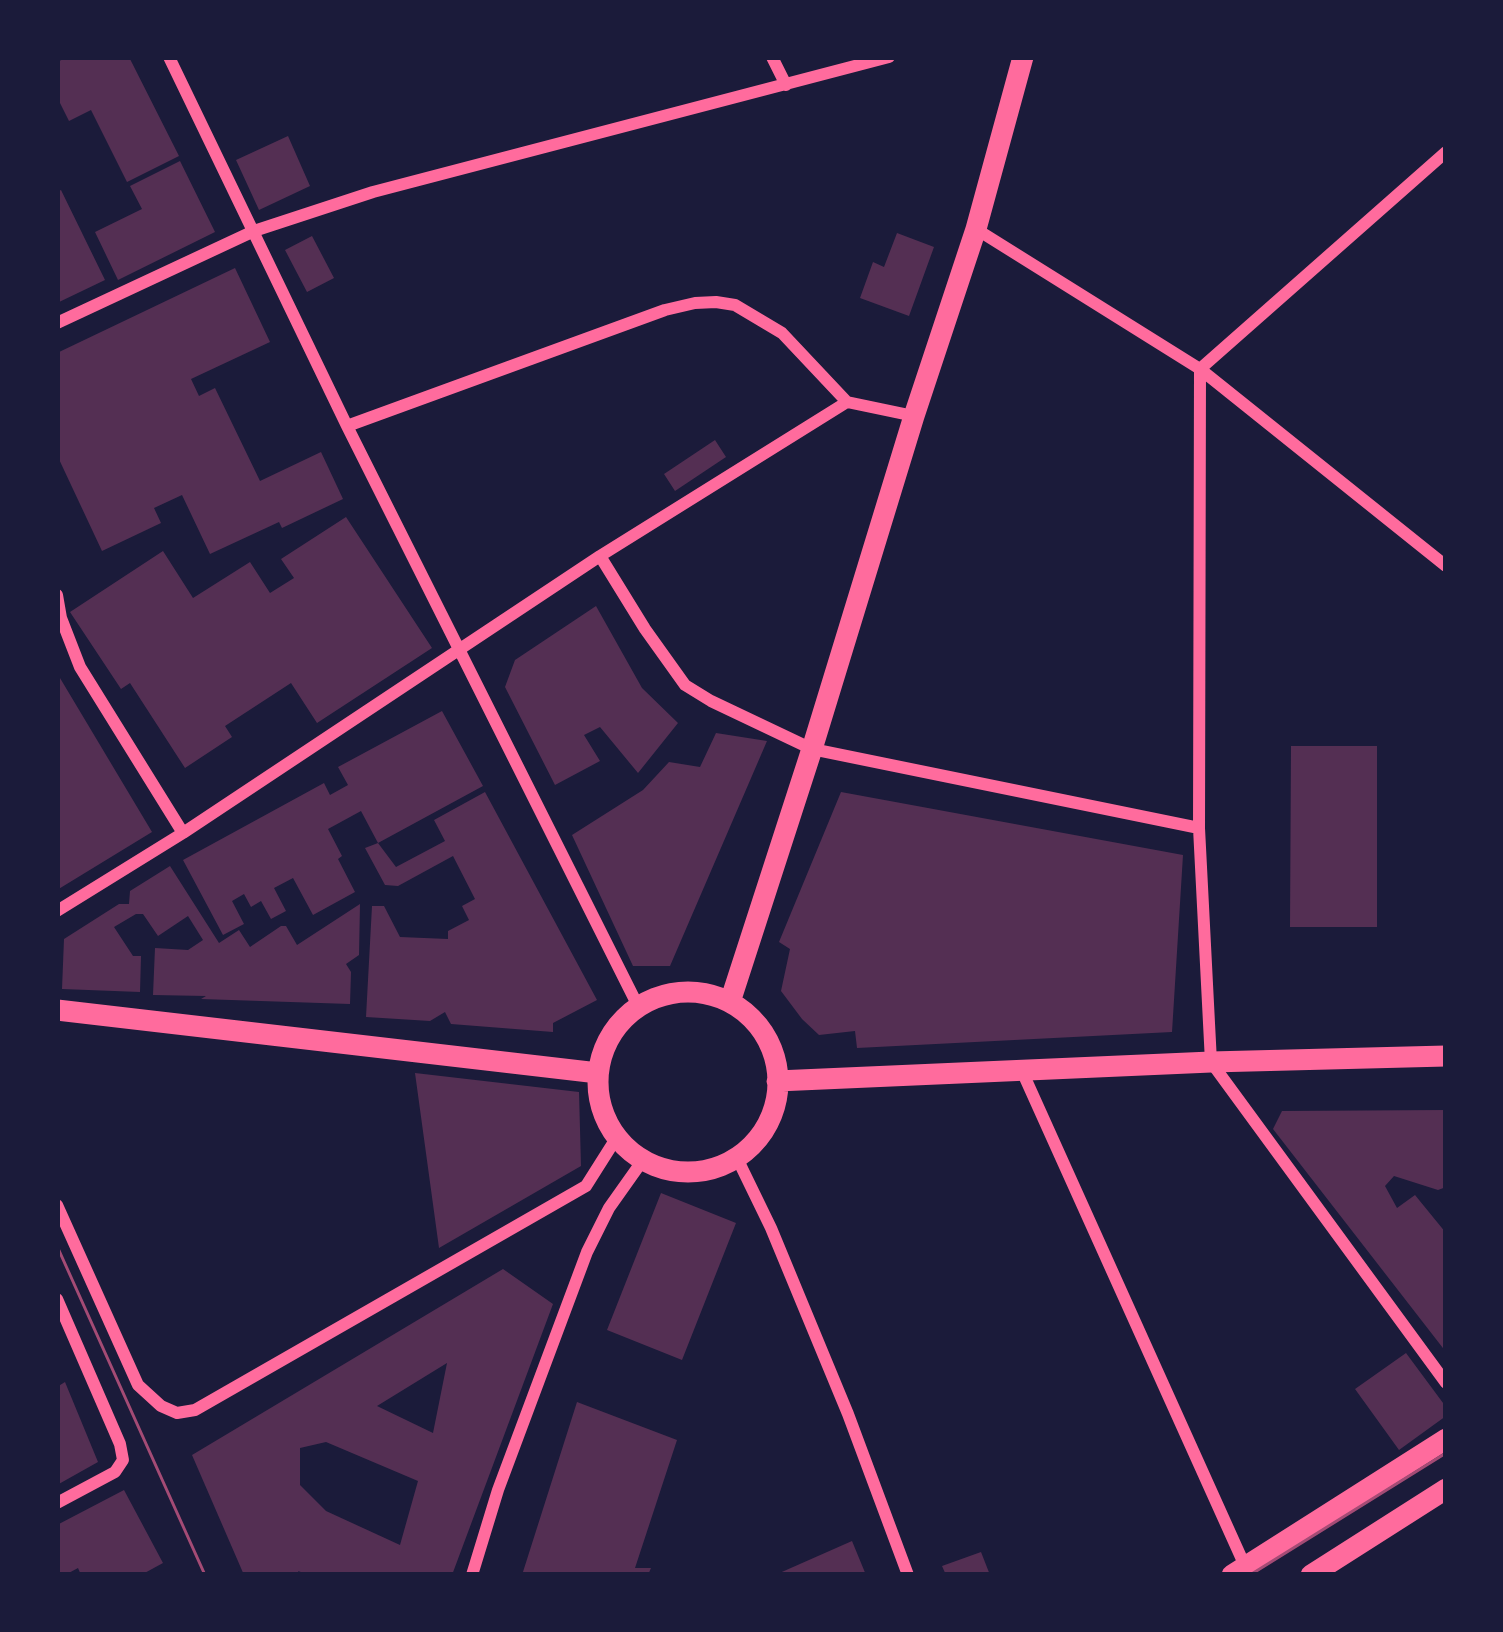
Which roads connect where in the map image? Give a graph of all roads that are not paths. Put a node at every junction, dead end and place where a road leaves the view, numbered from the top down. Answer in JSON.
{"nodes":[{"id":1,"x":169,"y":57,"type":"edge"},
{"id":2,"x":772,"y":57,"type":"edge"},
{"id":3,"x":889,"y":57,"type":"edge"},
{"id":4,"x":1023,"y":57,"type":"edge"},
{"id":5,"x":786,"y":85,"type":"junction"},
{"id":6,"x":1446,"y":152,"type":"edge"},
{"id":7,"x":976,"y":229,"type":"junction"},
{"id":8,"x":254,"y":231,"type":"junction"},
{"id":9,"x":57,"y":323,"type":"edge"},
{"id":10,"x":1200,"y":369,"type":"junction"},
{"id":11,"x":847,"y":402,"type":"junction"},
{"id":12,"x":914,"y":416,"type":"junction"},
{"id":13,"x":347,"y":426,"type":"junction"},
{"id":14,"x":1446,"y":546,"type":"edge"},
{"id":15,"x":601,"y":556,"type":"junction"},
{"id":16,"x":1433,"y":557,"type":"junction"},
{"id":17,"x":1446,"y":566,"type":"edge"},
{"id":18,"x":57,"y":595,"type":"edge"},
{"id":19,"x":461,"y":651,"type":"junction"},
{"id":20,"x":812,"y":749,"type":"junction"},
{"id":21,"x":1199,"y":828,"type":"junction"},
{"id":22,"x":183,"y":833,"type":"junction"},
{"id":23,"x":57,"y":910,"type":"edge"},
{"id":24,"x":730,"y":1002,"type":"junction"},
{"id":25,"x":638,"y":1006,"type":"junction"},
{"id":26,"x":57,"y":1010,"type":"edge"},
{"id":27,"x":1446,"y":1056,"type":"edge"},
{"id":28,"x":1211,"y":1062,"type":"junction"},
{"id":29,"x":1022,"y":1071,"type":"junction"},
{"id":30,"x":598,"y":1073,"type":"junction"},
{"id":31,"x":777,"y":1081,"type":"junction"},
{"id":32,"x":617,"y":1137,"type":"junction"},
{"id":33,"x":736,"y":1158,"type":"junction"},
{"id":34,"x":643,"y":1160,"type":"junction"},
{"id":35,"x":57,"y":1205,"type":"edge"},
{"id":36,"x":57,"y":1299,"type":"edge"},
{"id":37,"x":1446,"y":1383,"type":"edge"},
{"id":38,"x":1446,"y":1439,"type":"edge"},
{"id":39,"x":1446,"y":1489,"type":"edge"},
{"id":40,"x":57,"y":1503,"type":"edge"},
{"id":41,"x":1239,"y":1571,"type":"edge"},
{"id":42,"x":472,"y":1575,"type":"edge"},
{"id":43,"x":908,"y":1575,"type":"edge"},
{"id":44,"x":1311,"y":1575,"type":"edge"}],
"edges":[{"from":1,"to":8,"type":"street"},
{"from":2,"to":5,"type":"street"},
{"from":3,"to":5,"type":"street"},
{"from":4,"to":7,"type":"street"},
{"from":5,"to":8,"type":"street"},
{"from":6,"to":10,"type":"street"},
{"from":7,"to":10,"type":"street"},
{"from":7,"to":12,"type":"street"},
{"from":8,"to":9,"type":"street"},
{"from":8,"to":13,"type":"street"},
{"from":10,"to":16,"type":"street"},
{"from":10,"to":21,"type":"street"},
{"from":11,"to":12,"type":"street"},
{"from":11,"to":13,"type":"street"},
{"from":11,"to":15,"type":"street"},
{"from":12,"to":20,"type":"street"},
{"from":13,"to":19,"type":"street"},
{"from":14,"to":16,"type":"street"},
{"from":15,"to":19,"type":"street"},
{"from":15,"to":20,"type":"street"},
{"from":16,"to":17,"type":"street"},
{"from":18,"to":22,"type":"street"},
{"from":19,"to":22,"type":"street"},
{"from":19,"to":25,"type":"street"},
{"from":20,"to":21,"type":"street"},
{"from":20,"to":24,"type":"street"},
{"from":21,"to":28,"type":"street"},
{"from":22,"to":23,"type":"street"},
{"from":24,"to":25,"type":"street"},
{"from":24,"to":31,"type":"street"},
{"from":25,"to":30,"type":"street"},
{"from":26,"to":30,"type":"street"},
{"from":27,"to":28,"type":"street"},
{"from":28,"to":29,"type":"street"},
{"from":28,"to":37,"type":"street"},
{"from":29,"to":31,"type":"street"},
{"from":29,"to":41,"type":"street"},
{"from":30,"to":32,"type":"street"},
{"from":31,"to":33,"type":"street"},
{"from":32,"to":34,"type":"street"},
{"from":32,"to":35,"type":"street"},
{"from":33,"to":34,"type":"street"},
{"from":33,"to":43,"type":"street"},
{"from":34,"to":42,"type":"street"},
{"from":36,"to":40,"type":"street"},
{"from":38,"to":41,"type":"street"},
{"from":39,"to":44,"type":"street"}]}
